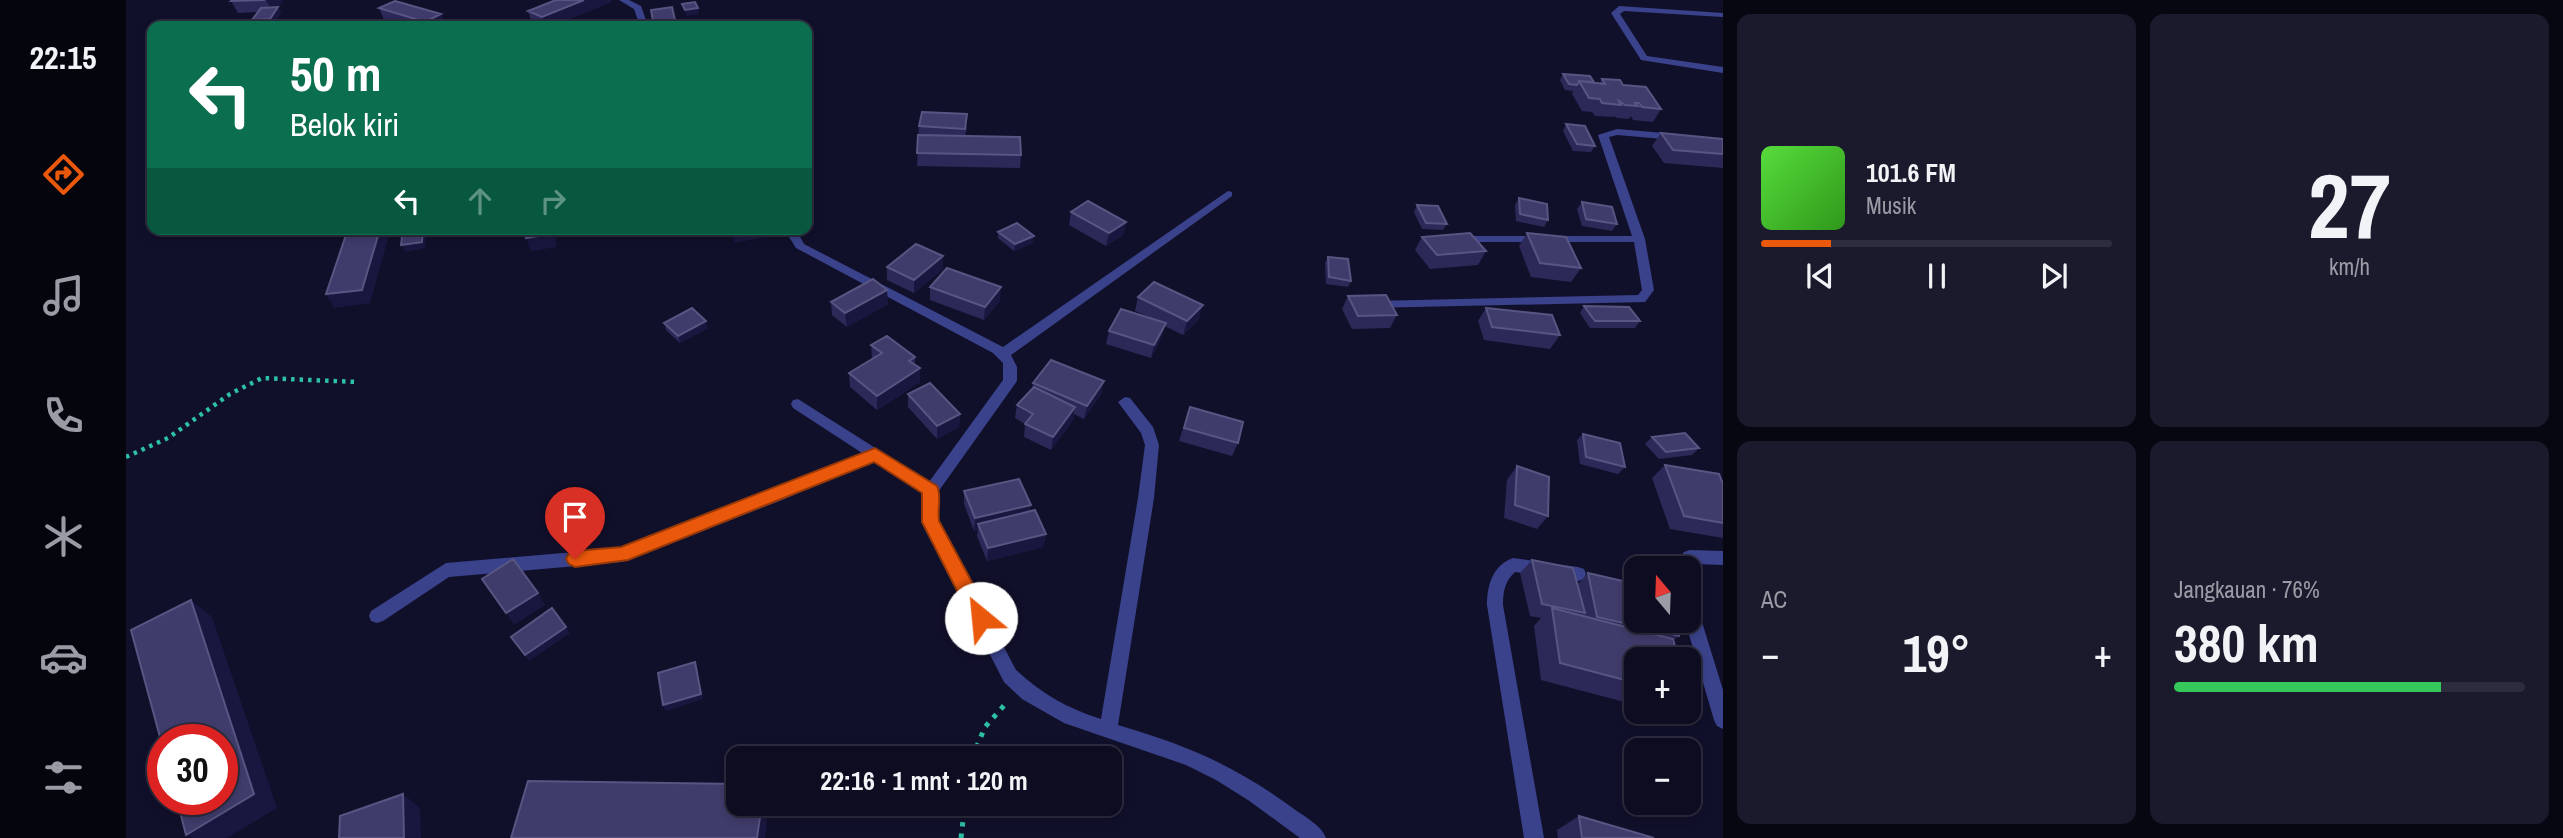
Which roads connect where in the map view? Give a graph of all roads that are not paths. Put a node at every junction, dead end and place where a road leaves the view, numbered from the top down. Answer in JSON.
{"nodes":[{"id":1,"x":623,"y":0,"type":"edge"},
{"id":2,"x":1723,"y":15,"type":"edge"},
{"id":3,"x":642,"y":21,"type":"edge"},
{"id":4,"x":1723,"y":70,"type":"edge"},
{"id":5,"x":1683,"y":138,"type":"edge"},
{"id":6,"x":1228,"y":194,"type":"dead end"},
{"id":7,"x":794,"y":235,"type":"edge"},
{"id":8,"x":1447,"y":239,"type":"edge"},
{"id":9,"x":1639,"y":239,"type":"junction"},
{"id":10,"x":1361,"y":305,"type":"edge"},
{"id":11,"x":1003,"y":355,"type":"junction"},
{"id":12,"x":1125,"y":402,"type":"dead end"},
{"id":13,"x":798,"y":404,"type":"dead end"},
{"id":14,"x":875,"y":454,"type":"junction"},
{"id":15,"x":931,"y":491,"type":"junction"},
{"id":16,"x":1701,"y":557,"type":"edge"},
{"id":17,"x":1723,"y":558,"type":"edge"},
{"id":18,"x":1578,"y":573,"type":"dead end"},
{"id":19,"x":377,"y":616,"type":"dead end"},
{"id":20,"x":1697,"y":634,"type":"edge"},
{"id":21,"x":1723,"y":720,"type":"edge"},
{"id":22,"x":1108,"y":730,"type":"junction"},
{"id":23,"x":1316,"y":838,"type":"edge"},
{"id":24,"x":1534,"y":838,"type":"edge"}],
"edges":[{"from":1,"to":3,"type":"street"},
{"from":2,"to":4,"type":"street"},
{"from":5,"to":9,"type":"street"},
{"from":6,"to":11,"type":"street"},
{"from":7,"to":11,"type":"street"},
{"from":8,"to":9,"type":"street"},
{"from":9,"to":10,"type":"street"},
{"from":11,"to":15,"type":"street"},
{"from":12,"to":22,"type":"street"},
{"from":13,"to":14,"type":"street"},
{"from":14,"to":15,"type":"street"},
{"from":14,"to":19,"type":"street"},
{"from":15,"to":22,"type":"street"},
{"from":16,"to":17,"type":"street"},
{"from":18,"to":24,"type":"street"},
{"from":20,"to":21,"type":"street"},
{"from":22,"to":23,"type":"street"}]}
